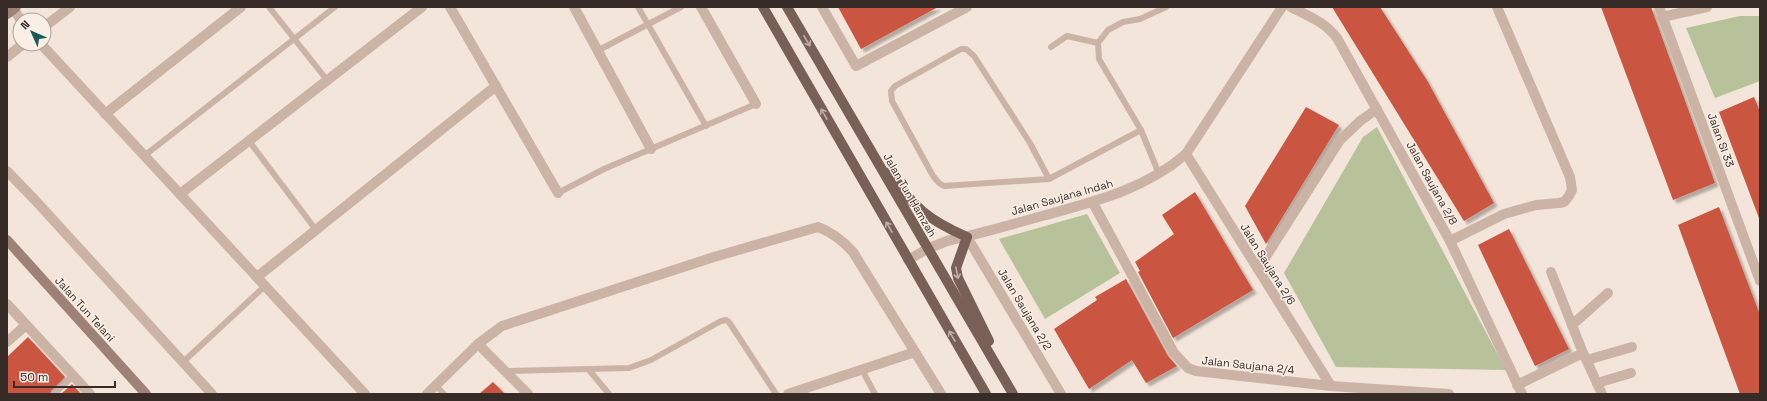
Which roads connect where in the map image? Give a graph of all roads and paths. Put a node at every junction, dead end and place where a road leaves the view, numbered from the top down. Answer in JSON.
{"nodes":[{"id":1,"x":70,"y":7,"type":"edge"},
{"id":2,"x":241,"y":7,"type":"edge"},
{"id":3,"x":269,"y":7,"type":"edge"},
{"id":4,"x":335,"y":7,"type":"edge"},
{"id":5,"x":422,"y":7,"type":"edge"},
{"id":6,"x":450,"y":7,"type":"edge"},
{"id":7,"x":574,"y":7,"type":"edge"},
{"id":8,"x":638,"y":7,"type":"edge"},
{"id":9,"x":681,"y":7,"type":"edge"},
{"id":10,"x":701,"y":7,"type":"edge"},
{"id":11,"x":763,"y":7,"type":"edge"},
{"id":12,"x":787,"y":7,"type":"edge"},
{"id":13,"x":822,"y":7,"type":"edge"},
{"id":14,"x":967,"y":7,"type":"edge"},
{"id":15,"x":1166,"y":7,"type":"edge"},
{"id":16,"x":1282,"y":7,"type":"edge"},
{"id":17,"x":1291,"y":7,"type":"edge"},
{"id":18,"x":1496,"y":7,"type":"edge"},
{"id":19,"x":1707,"y":7,"type":"edge"},
{"id":20,"x":1660,"y":12,"type":"edge"},
{"id":21,"x":52,"y":21,"type":"edge"},
{"id":22,"x":648,"y":24,"type":"junction"},
{"id":23,"x":294,"y":38,"type":"junction"},
{"id":24,"x":1098,"y":43,"type":"junction"},
{"id":25,"x":1051,"y":47,"type":"dead end"},
{"id":26,"x":598,"y":50,"type":"junction"},
{"id":27,"x":48,"y":52,"type":"edge"},
{"id":28,"x":327,"y":80,"type":"junction"},
{"id":29,"x":496,"y":86,"type":"junction"},
{"id":30,"x":756,"y":104,"type":"joint"},
{"id":31,"x":845,"y":106,"type":"junction"},
{"id":32,"x":1377,"y":109,"type":"junction"},
{"id":33,"x":105,"y":114,"type":"junction"},
{"id":34,"x":706,"y":126,"type":"junction"},
{"id":35,"x":1141,"y":130,"type":"junction"},
{"id":36,"x":249,"y":140,"type":"junction"},
{"id":37,"x":651,"y":149,"type":"junction"},
{"id":38,"x":1186,"y":154,"type":"junction"},
{"id":39,"x":144,"y":156,"type":"junction"},
{"id":40,"x":7,"y":170,"type":"edge"},
{"id":41,"x":1159,"y":174,"type":"junction"},
{"id":42,"x":1049,"y":179,"type":"junction"},
{"id":43,"x":558,"y":193,"type":"joint"},
{"id":44,"x":180,"y":194,"type":"junction"},
{"id":45,"x":1093,"y":203,"type":"junction"},
{"id":46,"x":316,"y":230,"type":"junction"},
{"id":47,"x":968,"y":237,"type":"junction"},
{"id":48,"x":7,"y":240,"type":"edge"},
{"id":49,"x":1450,"y":241,"type":"junction"},
{"id":50,"x":928,"y":249,"type":"junction"},
{"id":51,"x":908,"y":260,"type":"junction"},
{"id":52,"x":1258,"y":269,"type":"junction"},
{"id":53,"x":1551,"y":272,"type":"dead end"},
{"id":54,"x":257,"y":277,"type":"junction"},
{"id":55,"x":1760,"y":281,"type":"edge"},
{"id":56,"x":265,"y":286,"type":"junction"},
{"id":57,"x":1608,"y":293,"type":"dead end"},
{"id":58,"x":7,"y":304,"type":"edge"},
{"id":59,"x":26,"y":325,"type":"junction"},
{"id":60,"x":1572,"y":325,"type":"junction"},
{"id":61,"x":7,"y":342,"type":"edge"},
{"id":62,"x":478,"y":344,"type":"junction"},
{"id":63,"x":1632,"y":347,"type":"dead end"},
{"id":64,"x":915,"y":352,"type":"junction"},
{"id":65,"x":1585,"y":357,"type":"junction"},
{"id":66,"x":183,"y":362,"type":"junction"},
{"id":67,"x":589,"y":370,"type":"junction"},
{"id":68,"x":862,"y":370,"type":"junction"},
{"id":69,"x":506,"y":371,"type":"junction"},
{"id":70,"x":1631,"y":373,"type":"dead end"},
{"id":71,"x":73,"y":376,"type":"junction"},
{"id":72,"x":1597,"y":383,"type":"junction"},
{"id":73,"x":436,"y":386,"type":"junction"},
{"id":74,"x":1331,"y":386,"type":"junction"},
{"id":75,"x":1520,"y":389,"type":"edge"},
{"id":76,"x":54,"y":394,"type":"edge"},
{"id":77,"x":90,"y":394,"type":"edge"},
{"id":78,"x":146,"y":394,"type":"edge"},
{"id":79,"x":212,"y":394,"type":"edge"},
{"id":80,"x":365,"y":394,"type":"edge"},
{"id":81,"x":427,"y":394,"type":"edge"},
{"id":82,"x":444,"y":394,"type":"edge"},
{"id":83,"x":528,"y":394,"type":"edge"},
{"id":84,"x":609,"y":394,"type":"edge"},
{"id":85,"x":776,"y":394,"type":"edge"},
{"id":86,"x":788,"y":394,"type":"edge"},
{"id":87,"x":875,"y":394,"type":"edge"},
{"id":88,"x":942,"y":394,"type":"edge"},
{"id":89,"x":985,"y":394,"type":"edge"},
{"id":90,"x":1013,"y":394,"type":"edge"},
{"id":91,"x":1061,"y":394,"type":"edge"},
{"id":92,"x":1449,"y":394,"type":"edge"},
{"id":93,"x":1602,"y":394,"type":"edge"}],
"edges":[{"from":1,"to":21,"type":"street"},
{"from":2,"to":33,"type":"street"},
{"from":3,"to":23,"type":"lane"},
{"from":4,"to":23,"type":"lane"},
{"from":5,"to":28,"type":"street"},
{"from":6,"to":29,"type":"street"},
{"from":7,"to":26,"type":"street"},
{"from":8,"to":22,"type":"lane"},
{"from":9,"to":22,"type":"lane"},
{"from":10,"to":30,"type":"street"},
{"from":51,"to":11,"type":"main road","one_way":true},
{"from":12,"to":31,"type":"main road","name":"Jalan Tun Hamzah","one_way":true},
{"from":13,"to":14,"type":"street"},
{"from":15,"to":24,"type":"lane"},
{"from":16,"to":38,"type":"street","name":"Jalan Saujana Indah"},
{"from":17,"to":32,"type":"street","name":"Jalan Saujana 2/8"},
{"from":18,"to":49,"type":"street"},
{"from":19,"to":20,"type":"street"},
{"from":20,"to":55,"type":"street","name":"Jalan SI 33"},
{"from":22,"to":26,"type":"lane"},
{"from":22,"to":34,"type":"lane"},
{"from":23,"to":28,"type":"lane"},
{"from":23,"to":39,"type":"lane"},
{"from":24,"to":25,"type":"lane"},
{"from":24,"to":35,"type":"lane"},
{"from":26,"to":37,"type":"street"},
{"from":27,"to":33,"type":"street"},
{"from":28,"to":36,"type":"street"},
{"from":29,"to":43,"type":"street"},
{"from":29,"to":46,"type":"street"},
{"from":30,"to":34,"type":"lane"},
{"from":31,"to":47,"type":"main road"},
{"from":31,"to":50,"type":"main road","name":"Jalan Tun Hamzah"},
{"from":32,"to":49,"type":"street","name":"Jalan Saujana 2/8"},
{"from":32,"to":52,"type":"street"},
{"from":33,"to":39,"type":"street"},
{"from":34,"to":37,"type":"lane"},
{"from":35,"to":41,"type":"lane"},
{"from":35,"to":42,"type":"lane"},
{"from":36,"to":44,"type":"street"},
{"from":36,"to":46,"type":"lane"},
{"from":37,"to":43,"type":"lane"},
{"from":38,"to":41,"type":"street","name":"Jalan Saujana Indah"},
{"from":38,"to":52,"type":"street","name":"Jalan Saujana 2/6"},
{"from":39,"to":44,"type":"street"},
{"from":40,"to":66,"type":"street"},
{"from":41,"to":45,"type":"street","name":"Jalan Saujana Indah"},
{"from":42,"to":42,"type":"lane"},
{"from":44,"to":54,"type":"street"},
{"from":45,"to":47,"type":"street","name":"Jalan Saujana Indah"},
{"from":45,"to":74,"type":"street","name":"Jalan Saujana 2/4"},
{"from":46,"to":54,"type":"street"},
{"from":47,"to":50,"type":"street","name":"Jalan Saujana Indah"},
{"from":47,"to":90,"type":"main road","one_way":true},
{"from":47,"to":91,"type":"street","name":"Jalan Saujana 2/2"},
{"from":48,"to":78,"type":"street","name":"Jalan Tun Telani"},
{"from":49,"to":75,"type":"street","name":"Jalan Saujana 2/8"},
{"from":50,"to":51,"type":"street","name":"Jalan Saujana Indah"},
{"from":50,"to":90,"type":"main road","name":"Jalan Tun Hamzah"},
{"from":89,"to":51,"type":"main road","one_way":true},
{"from":52,"to":74,"type":"street","name":"Jalan Saujana 2/6"},
{"from":53,"to":60,"type":"street"},
{"from":54,"to":56,"type":"street"},
{"from":56,"to":66,"type":"lane"},
{"from":56,"to":80,"type":"street"},
{"from":57,"to":60,"type":"street"},
{"from":58,"to":59,"type":"street"},
{"from":59,"to":61,"type":"street"},
{"from":59,"to":71,"type":"street"},
{"from":60,"to":65,"type":"street"},
{"from":62,"to":64,"type":"street"},
{"from":62,"to":69,"type":"street"},
{"from":62,"to":73,"type":"street"},
{"from":63,"to":65,"type":"street"},
{"from":64,"to":68,"type":"street"},
{"from":64,"to":88,"type":"street"},
{"from":65,"to":72,"type":"street"},
{"from":65,"to":75,"type":"street"},
{"from":66,"to":79,"type":"street"},
{"from":67,"to":69,"type":"lane"},
{"from":67,"to":84,"type":"lane"},
{"from":67,"to":85,"type":"lane"},
{"from":68,"to":86,"type":"street"},
{"from":68,"to":87,"type":"lane"},
{"from":69,"to":83,"type":"street"},
{"from":70,"to":72,"type":"street"},
{"from":71,"to":76,"type":"lane"},
{"from":71,"to":77,"type":"street"},
{"from":72,"to":93,"type":"street"},
{"from":73,"to":81,"type":"street"},
{"from":73,"to":82,"type":"lane"},
{"from":74,"to":92,"type":"street","name":"Jalan Saujana 2/4"}]}
